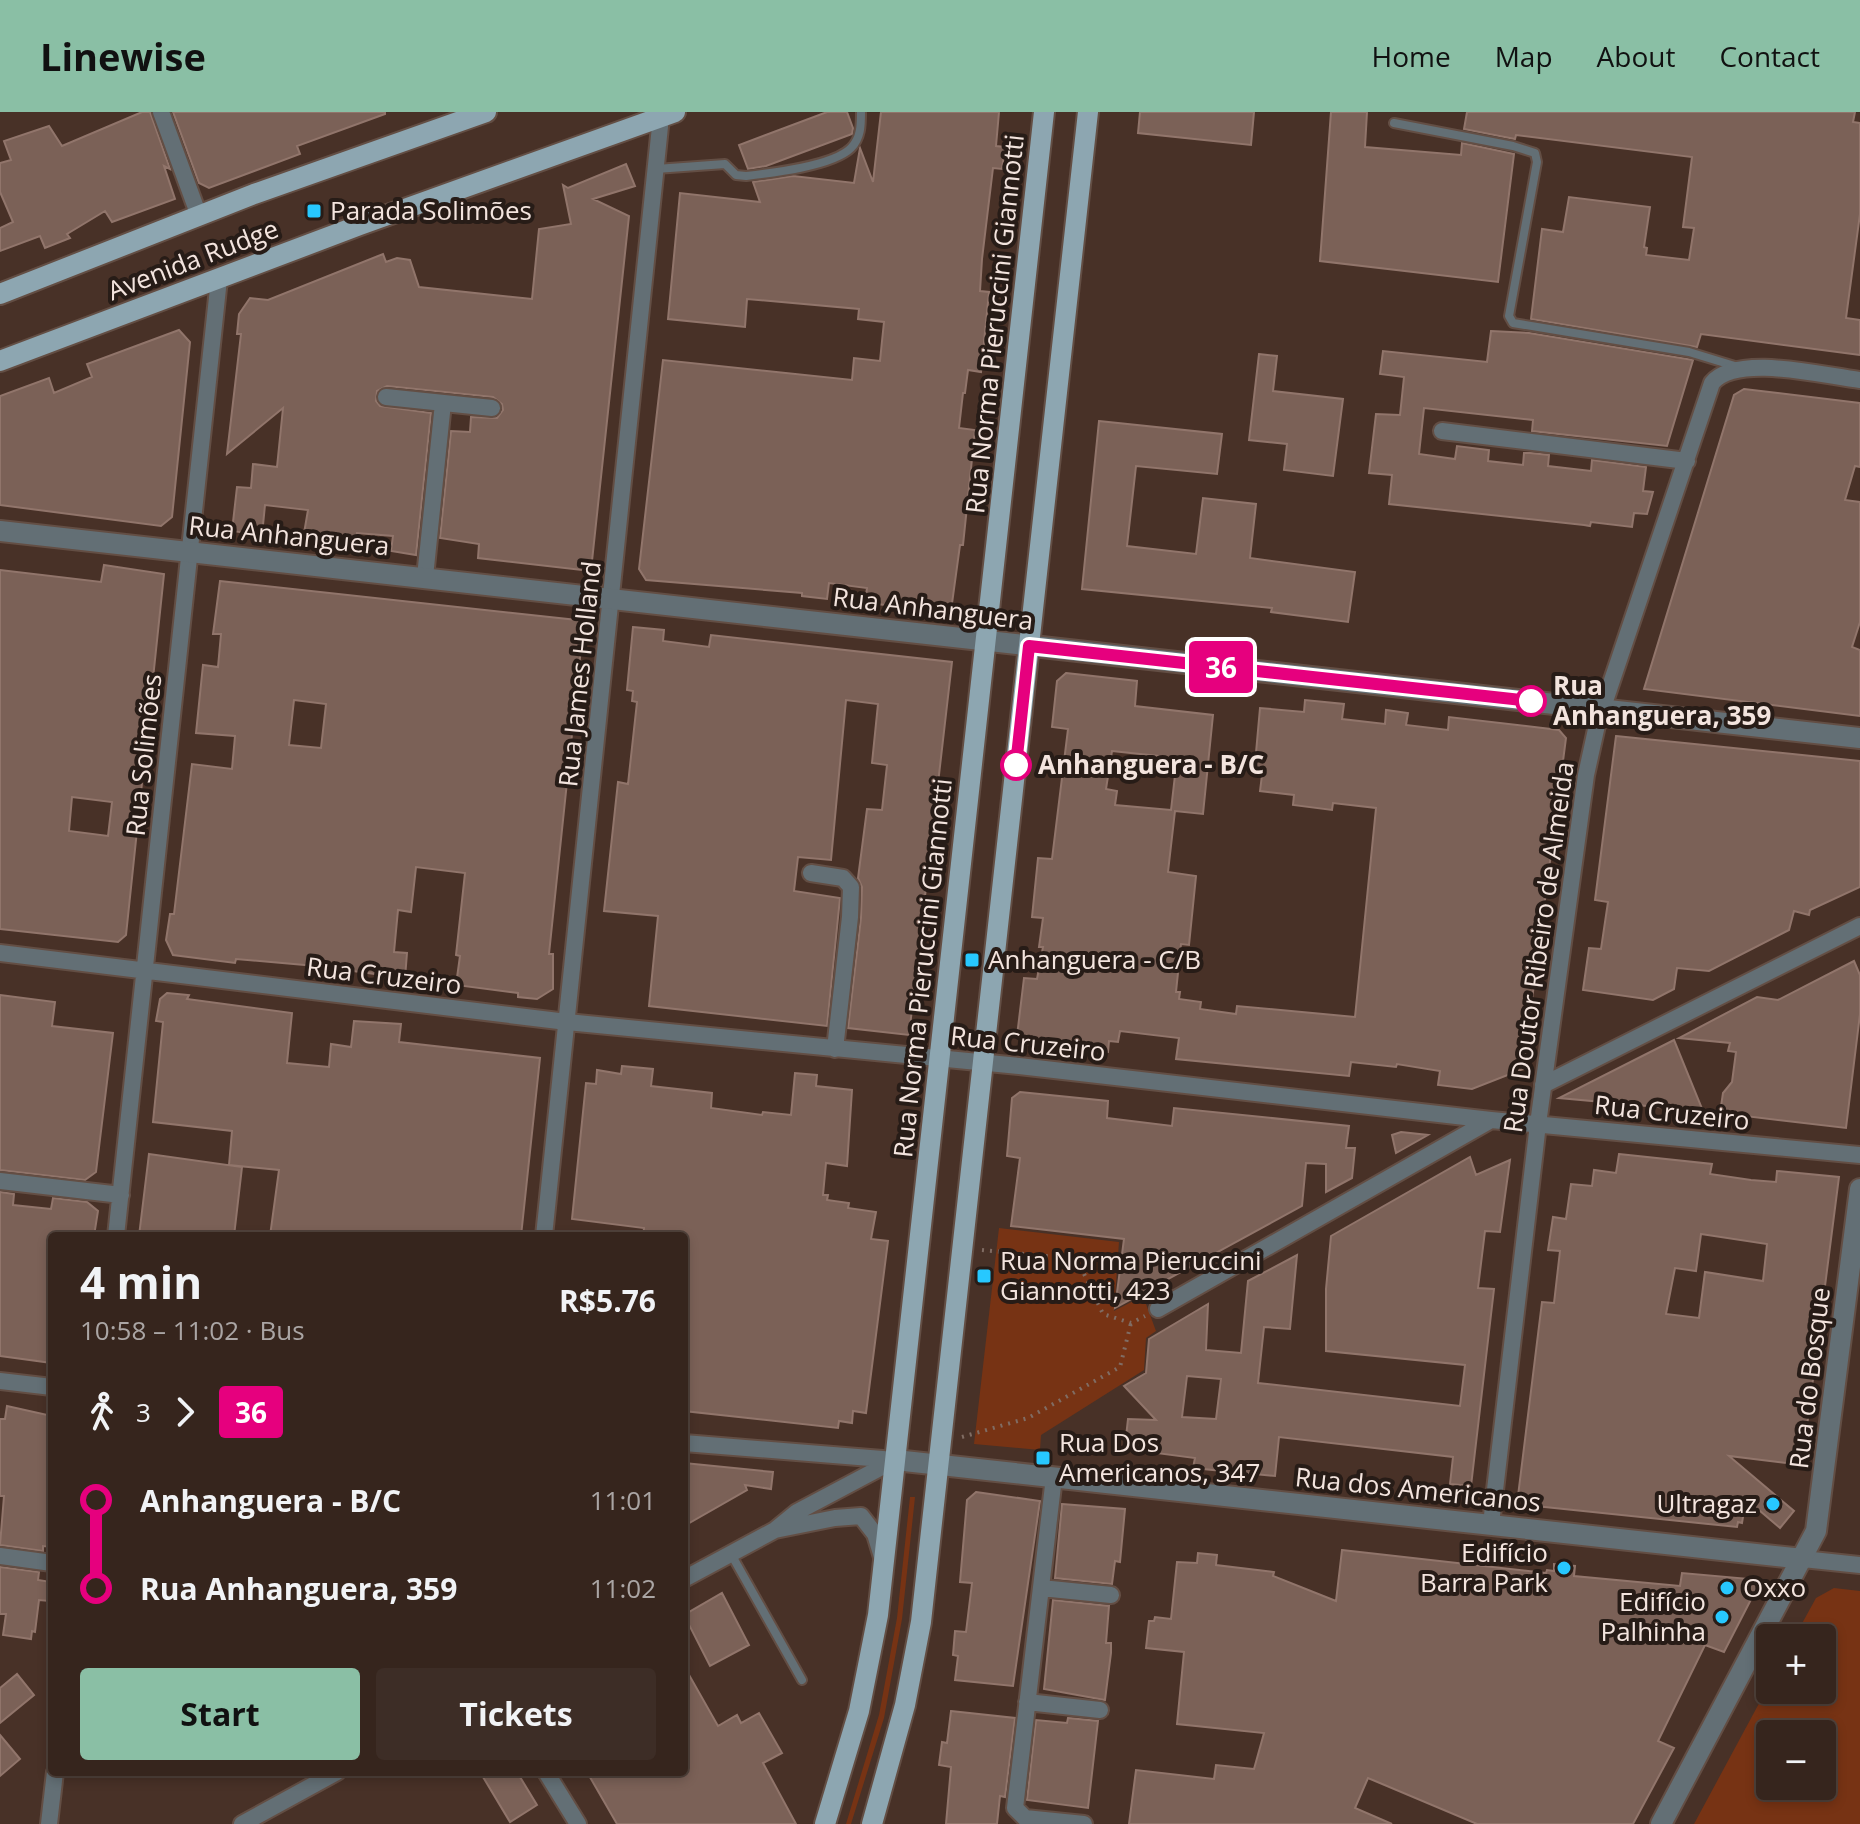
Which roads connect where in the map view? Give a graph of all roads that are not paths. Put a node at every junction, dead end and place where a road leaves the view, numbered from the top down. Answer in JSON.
{"nodes":[{"id":1,"x":161,"y":112,"type":"edge"},
{"id":2,"x":486,"y":112,"type":"edge"},
{"id":3,"x":861,"y":112,"type":"edge"},
{"id":4,"x":1044,"y":112,"type":"edge"},
{"id":5,"x":1088,"y":112,"type":"edge"},
{"id":6,"x":668,"y":115,"type":"edge"},
{"id":7,"x":1394,"y":123,"type":"dead end"},
{"id":8,"x":656,"y":169,"type":"junction"},
{"id":9,"x":199,"y":216,"type":"junction"},
{"id":10,"x":219,"y":279,"type":"junction"},
{"id":11,"x":0,"y":294,"type":"edge"},
{"id":12,"x":0,"y":361,"type":"edge"},
{"id":13,"x":1739,"y":368,"type":"junction"},
{"id":14,"x":1860,"y":380,"type":"edge"},
{"id":15,"x":386,"y":397,"type":"dead end"},
{"id":16,"x":443,"y":403,"type":"junction"},
{"id":17,"x":492,"y":408,"type":"dead end"},
{"id":18,"x":1442,"y":431,"type":"dead end"},
{"id":19,"x":1687,"y":461,"type":"junction"},
{"id":20,"x":0,"y":531,"type":"edge"},
{"id":21,"x":190,"y":551,"type":"junction"},
{"id":22,"x":425,"y":577,"type":"junction"},
{"id":23,"x":612,"y":597,"type":"junction"},
{"id":24,"x":986,"y":641,"type":"junction"},
{"id":25,"x":1029,"y":646,"type":"junction"},
{"id":26,"x":1604,"y":709,"type":"junction"},
{"id":27,"x":1860,"y":738,"type":"edge"},
{"id":28,"x":811,"y":873,"type":"dead end"},
{"id":29,"x":1860,"y":926,"type":"edge"},
{"id":30,"x":0,"y":953,"type":"edge"},
{"id":31,"x":145,"y":971,"type":"junction"},
{"id":32,"x":567,"y":1022,"type":"junction"},
{"id":33,"x":835,"y":1049,"type":"junction"},
{"id":34,"x":939,"y":1058,"type":"junction"},
{"id":35,"x":983,"y":1062,"type":"junction"},
{"id":36,"x":1543,"y":1085,"type":"junction"},
{"id":37,"x":1491,"y":1120,"type":"junction"},
{"id":38,"x":1538,"y":1124,"type":"junction"},
{"id":39,"x":1860,"y":1155,"type":"edge"},
{"id":40,"x":0,"y":1181,"type":"edge"},
{"id":41,"x":1860,"y":1189,"type":"edge"},
{"id":42,"x":121,"y":1195,"type":"junction"},
{"id":43,"x":116,"y":1232,"type":"edge"},
{"id":44,"x":544,"y":1232,"type":"edge"},
{"id":45,"x":1158,"y":1309,"type":"road end"},
{"id":46,"x":0,"y":1381,"type":"edge"},
{"id":47,"x":48,"y":1387,"type":"edge"},
{"id":48,"x":688,"y":1443,"type":"edge"},
{"id":49,"x":895,"y":1460,"type":"junction"},
{"id":50,"x":938,"y":1466,"type":"junction"},
{"id":51,"x":1054,"y":1477,"type":"junction"},
{"id":52,"x":1491,"y":1524,"type":"junction"},
{"id":53,"x":775,"y":1530,"type":"junction"},
{"id":54,"x":731,"y":1554,"type":"junction"},
{"id":55,"x":0,"y":1556,"type":"edge"},
{"id":56,"x":1803,"y":1559,"type":"junction"},
{"id":57,"x":48,"y":1562,"type":"edge"},
{"id":58,"x":1860,"y":1565,"type":"edge"},
{"id":59,"x":883,"y":1568,"type":"junction"},
{"id":60,"x":688,"y":1577,"type":"edge"},
{"id":61,"x":1041,"y":1588,"type":"junction"},
{"id":62,"x":1111,"y":1595,"type":"dead end"},
{"id":63,"x":802,"y":1680,"type":"dead end"},
{"id":64,"x":1027,"y":1702,"type":"junction"},
{"id":65,"x":1100,"y":1710,"type":"dead end"},
{"id":66,"x":55,"y":1776,"type":"edge"},
{"id":67,"x":330,"y":1776,"type":"edge"},
{"id":68,"x":548,"y":1776,"type":"edge"},
{"id":69,"x":49,"y":1824,"type":"edge"},
{"id":70,"x":242,"y":1824,"type":"edge"},
{"id":71,"x":578,"y":1824,"type":"edge"},
{"id":72,"x":825,"y":1824,"type":"edge"},
{"id":73,"x":872,"y":1824,"type":"edge"},
{"id":74,"x":1084,"y":1824,"type":"edge"},
{"id":75,"x":1661,"y":1824,"type":"edge"}],
"edges":[{"from":1,"to":9,"type":"street"},
{"from":2,"to":9,"type":"main road","name":"Avenida Rudge"},
{"from":3,"to":8,"type":"lane"},
{"from":4,"to":24,"type":"main road","name":"Rua Norma Pieruccini Giannotti"},
{"from":5,"to":25,"type":"main road"},
{"from":6,"to":8,"type":"street","name":"Rua James Holland"},
{"from":6,"to":10,"type":"main road","name":"Avenida Rudge"},
{"from":7,"to":13,"type":"lane"},
{"from":8,"to":23,"type":"street","name":"Rua James Holland"},
{"from":9,"to":11,"type":"main road","name":"Avenida Rudge"},
{"from":10,"to":12,"type":"main road","name":"Avenida Rudge"},
{"from":10,"to":21,"type":"street","name":"Rua Solimões"},
{"from":13,"to":14,"type":"street"},
{"from":13,"to":19,"type":"street","name":"Rua Doutor Ribeiro de Almeida"},
{"from":15,"to":16,"type":"street"},
{"from":16,"to":17,"type":"street"},
{"from":16,"to":22,"type":"street"},
{"from":18,"to":19,"type":"street"},
{"from":19,"to":26,"type":"street","name":"Rua Doutor Ribeiro de Almeida"},
{"from":20,"to":21,"type":"street","name":"Rua Anhanguera"},
{"from":21,"to":22,"type":"street","name":"Rua Anhanguera"},
{"from":21,"to":31,"type":"street","name":"Rua Solimões"},
{"from":22,"to":23,"type":"street","name":"Rua Anhanguera"},
{"from":23,"to":24,"type":"street","name":"Rua Anhanguera"},
{"from":23,"to":32,"type":"street","name":"Rua James Holland"},
{"from":24,"to":25,"type":"street","name":"Rua Anhanguera"},
{"from":24,"to":34,"type":"main road","name":"Rua Norma Pieruccini Giannotti"},
{"from":25,"to":26,"type":"street","name":"Rua Anhanguera"},
{"from":25,"to":35,"type":"main road"},
{"from":26,"to":27,"type":"street","name":"Rua Anhanguera"},
{"from":26,"to":36,"type":"street","name":"Rua Doutor Ribeiro de Almeida"},
{"from":28,"to":33,"type":"street"},
{"from":29,"to":36,"type":"street"},
{"from":30,"to":31,"type":"street","name":"Rua Cruzeiro"},
{"from":31,"to":32,"type":"street","name":"Rua Cruzeiro"},
{"from":31,"to":42,"type":"street","name":"Rua Solimões"},
{"from":32,"to":33,"type":"street","name":"Rua Cruzeiro"},
{"from":32,"to":44,"type":"street","name":"Rua James Holland"},
{"from":33,"to":34,"type":"street","name":"Rua Cruzeiro"},
{"from":34,"to":35,"type":"street","name":"Rua Cruzeiro"},
{"from":34,"to":49,"type":"main road","name":"Rua Norma Pieruccini Giannotti"},
{"from":35,"to":37,"type":"street","name":"Rua Cruzeiro"},
{"from":35,"to":50,"type":"main road"},
{"from":36,"to":38,"type":"street","name":"Rua Doutor Ribeiro de Almeida"},
{"from":37,"to":38,"type":"street","name":"Rua Cruzeiro"},
{"from":37,"to":45,"type":"street"},
{"from":38,"to":39,"type":"street","name":"Rua Cruzeiro"},
{"from":38,"to":52,"type":"street","name":"Rua Doutor Ribeiro de Almeida"},
{"from":40,"to":42,"type":"street"},
{"from":41,"to":56,"type":"street","name":"Rua do Bosque"},
{"from":42,"to":43,"type":"street","name":"Rua Solimões"},
{"from":46,"to":47,"type":"street"},
{"from":48,"to":49,"type":"street","name":"Rua dos Americanos"},
{"from":49,"to":50,"type":"street","name":"Rua dos Americanos"},
{"from":49,"to":53,"type":"street"},
{"from":49,"to":59,"type":"main road","name":"Rua Norma Pieruccini Giannotti"},
{"from":50,"to":51,"type":"street","name":"Rua dos Americanos"},
{"from":50,"to":73,"type":"main road"},
{"from":51,"to":52,"type":"street","name":"Rua dos Americanos"},
{"from":51,"to":61,"type":"street"},
{"from":52,"to":56,"type":"street","name":"Rua dos Americanos"},
{"from":53,"to":54,"type":"street"},
{"from":53,"to":59,"type":"street"},
{"from":54,"to":60,"type":"street"},
{"from":54,"to":63,"type":"lane"},
{"from":55,"to":57,"type":"street"},
{"from":56,"to":58,"type":"street","name":"Rua dos Americanos"},
{"from":56,"to":75,"type":"street","name":"Rua do Bosque"},
{"from":59,"to":72,"type":"main road","name":"Rua Norma Pieruccini Giannotti"},
{"from":61,"to":62,"type":"street"},
{"from":61,"to":64,"type":"street"},
{"from":64,"to":65,"type":"street"},
{"from":64,"to":74,"type":"street"},
{"from":66,"to":69,"type":"street"},
{"from":67,"to":70,"type":"street"},
{"from":68,"to":71,"type":"street"}]}
